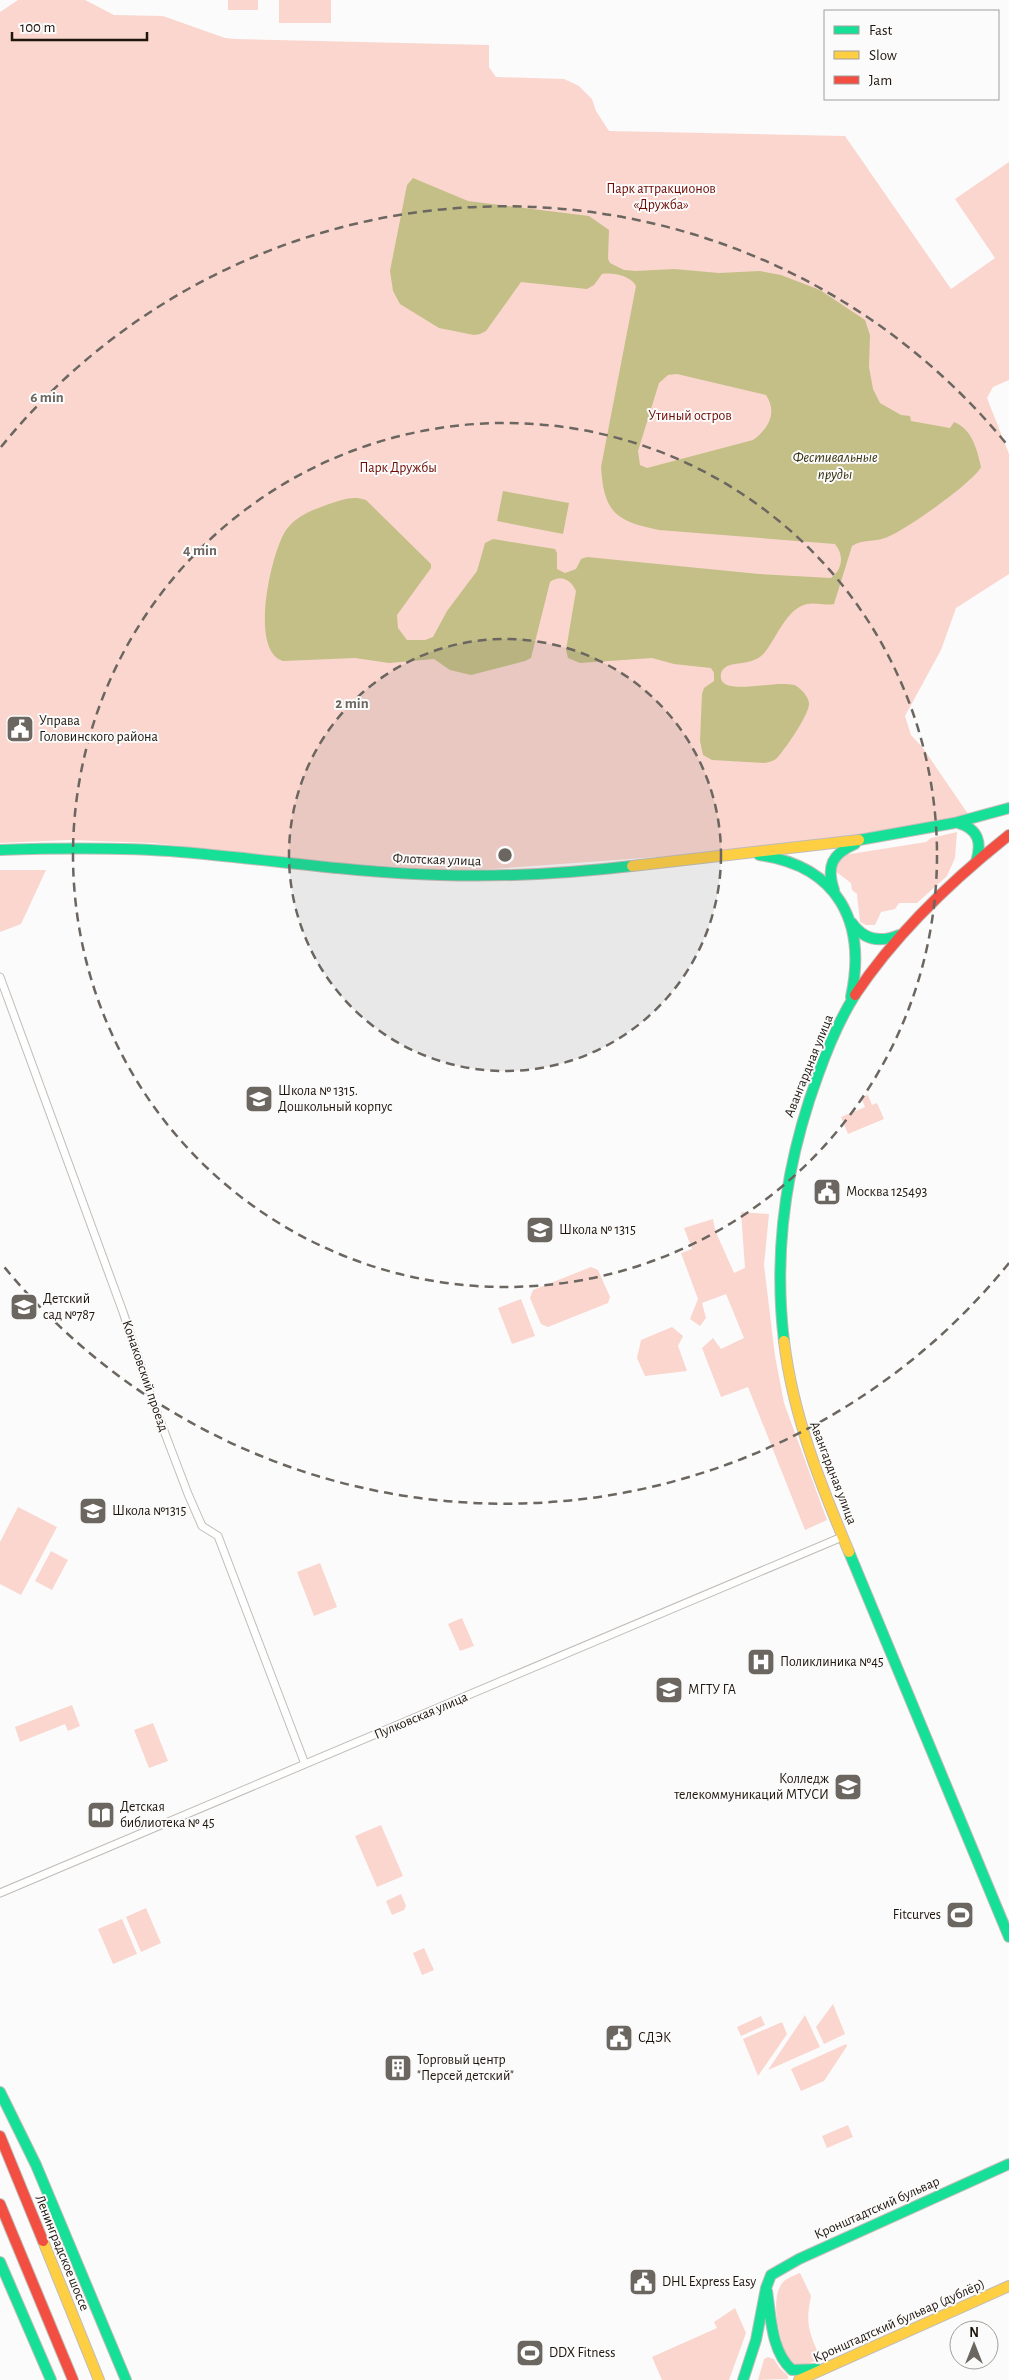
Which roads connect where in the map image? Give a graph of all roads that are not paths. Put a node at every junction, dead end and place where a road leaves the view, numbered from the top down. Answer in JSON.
{"nodes":[{"id":1,"x":1009,"y":808,"type":"edge"},
{"id":2,"x":954,"y":823,"type":"junction"},
{"id":3,"x":1009,"y":835,"type":"edge"},
{"id":4,"x":872,"y":838,"type":"junction"},
{"id":5,"x":0,"y":850,"type":"edge"},
{"id":6,"x":752,"y":853,"type":"junction"},
{"id":7,"x":976,"y":862,"type":"junction"},
{"id":8,"x":835,"y":893,"type":"junction"},
{"id":9,"x":848,"y":917,"type":"junction"},
{"id":10,"x":900,"y":934,"type":"junction"},
{"id":11,"x":0,"y":977,"type":"edge"},
{"id":12,"x":851,"y":1000,"type":"junction"},
{"id":13,"x":842,"y":1537,"type":"junction"},
{"id":14,"x":305,"y":1764,"type":"junction"},
{"id":15,"x":0,"y":1893,"type":"edge"},
{"id":16,"x":1009,"y":1937,"type":"edge"},
{"id":17,"x":0,"y":2092,"type":"edge"},
{"id":18,"x":0,"y":2136,"type":"edge"},
{"id":19,"x":1009,"y":2164,"type":"edge"},
{"id":20,"x":0,"y":2204,"type":"edge"},
{"id":21,"x":0,"y":2262,"type":"edge"},
{"id":22,"x":1009,"y":2286,"type":"edge"},
{"id":23,"x":766,"y":2288,"type":"junction"},
{"id":24,"x":830,"y":2367,"type":"junction"},
{"id":25,"x":51,"y":2380,"type":"edge"},
{"id":26,"x":73,"y":2380,"type":"edge"},
{"id":27,"x":99,"y":2380,"type":"edge"},
{"id":28,"x":126,"y":2380,"type":"edge"},
{"id":29,"x":742,"y":2380,"type":"edge"},
{"id":30,"x":799,"y":2380,"type":"edge"}],
"edges":[{"from":1,"to":2,"type":"main road","name":"Флотская улица"},
{"from":2,"to":4,"type":"main road","name":"Флотская улица"},
{"from":2,"to":7,"type":"main road"},
{"from":3,"to":7,"type":"main road","name":"Авангардная улица"},
{"from":4,"to":6,"type":"main road","name":"Флотская улица"},
{"from":4,"to":8,"type":"main road","name":"Флотская улица"},
{"from":5,"to":6,"type":"main road","name":"Флотская улица"},
{"from":6,"to":8,"type":"main road","name":"Авангардная улица"},
{"from":7,"to":10,"type":"main road","name":"Авангардная улица"},
{"from":8,"to":9,"type":"main road","name":"Авангардная улица"},
{"from":9,"to":10,"type":"main road"},
{"from":9,"to":12,"type":"main road","name":"Авангардная улица"},
{"from":10,"to":12,"type":"main road","name":"Авангардная улица"},
{"from":11,"to":14,"type":"street","name":"Конаковский проезд"},
{"from":12,"to":13,"type":"main road","name":"Авангардная улица"},
{"from":13,"to":14,"type":"street","name":"Пулковская улица"},
{"from":13,"to":16,"type":"main road","name":"Авангардная улица"},
{"from":14,"to":15,"type":"street","name":"Пулковская улица"},
{"from":17,"to":28,"type":"main road"},
{"from":18,"to":27,"type":"main road","name":"Ленинградское шоссе"},
{"from":19,"to":23,"type":"main road","name":"Кронштадтский бульвар"},
{"from":20,"to":26,"type":"main road"},
{"from":21,"to":25,"type":"main road"},
{"from":22,"to":24,"type":"main road","name":"Кронштадтский бульвар (дублёр)"},
{"from":23,"to":24,"type":"main road"},
{"from":23,"to":29,"type":"main road","name":"Кронштадтский бульвар"},
{"from":24,"to":30,"type":"main road","name":"Кронштадтский бульвар (дублёр)"}]}
